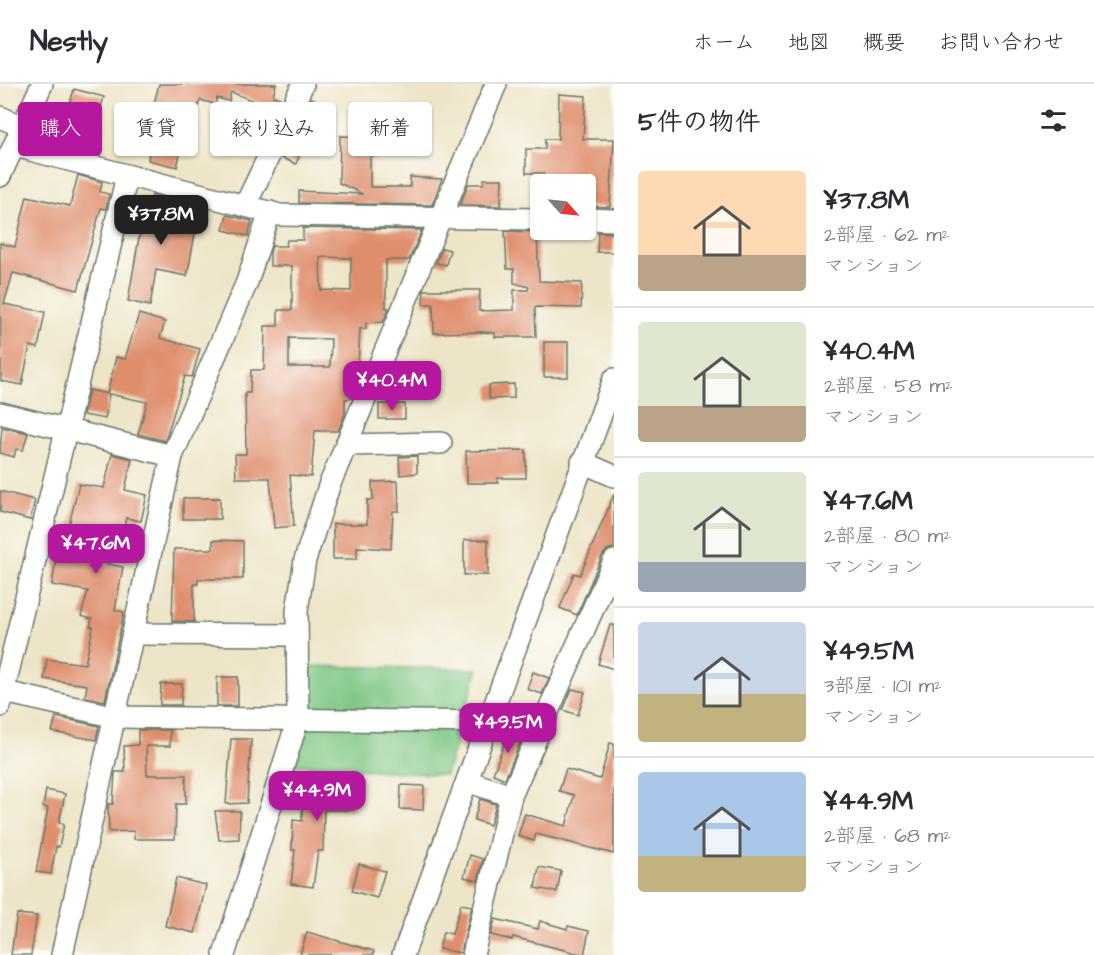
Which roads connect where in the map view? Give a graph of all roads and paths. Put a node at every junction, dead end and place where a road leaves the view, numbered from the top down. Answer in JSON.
{"nodes":[{"id":1,"x":42,"y":84,"type":"edge"},
{"id":2,"x":303,"y":84,"type":"edge"},
{"id":3,"x":496,"y":84,"type":"edge"},
{"id":4,"x":34,"y":102,"type":"edge"},
{"id":5,"x":0,"y":117,"type":"edge"},
{"id":6,"x":18,"y":124,"type":"edge"},
{"id":7,"x":18,"y":138,"type":"edge"},
{"id":8,"x":15,"y":146,"type":"junction"},
{"id":9,"x":0,"y":176,"type":"edge"},
{"id":10,"x":128,"y":176,"type":"junction"},
{"id":11,"x":245,"y":206,"type":"junction"},
{"id":12,"x":270,"y":212,"type":"junction"},
{"id":13,"x":442,"y":217,"type":"junction"},
{"id":14,"x":530,"y":219,"type":"edge"},
{"id":15,"x":596,"y":219,"type":"edge"},
{"id":16,"x":614,"y":220,"type":"edge"},
{"id":17,"x":614,"y":379,"type":"edge"},
{"id":18,"x":0,"y":413,"type":"edge"},
{"id":19,"x":67,"y":429,"type":"junction"},
{"id":20,"x":441,"y":442,"type":"dead end"},
{"id":21,"x":346,"y":445,"type":"junction"},
{"id":22,"x":172,"y":456,"type":"junction"},
{"id":23,"x":582,"y":462,"type":"junction"},
{"id":24,"x":614,"y":476,"type":"edge"},
{"id":25,"x":614,"y":561,"type":"edge"},
{"id":26,"x":134,"y":634,"type":"junction"},
{"id":27,"x":297,"y":635,"type":"junction"},
{"id":28,"x":1,"y":696,"type":"edge"},
{"id":29,"x":116,"y":717,"type":"junction"},
{"id":30,"x":298,"y":719,"type":"junction"},
{"id":31,"x":488,"y":722,"type":"junction"},
{"id":32,"x":466,"y":781,"type":"junction"},
{"id":33,"x":511,"y":796,"type":"junction"},
{"id":34,"x":62,"y":955,"type":"edge"},
{"id":35,"x":224,"y":955,"type":"edge"},
{"id":36,"x":403,"y":955,"type":"edge"},
{"id":37,"x":473,"y":955,"type":"edge"}],
"edges":[{"from":1,"to":4,"type":"street"},
{"from":2,"to":11,"type":"street"},
{"from":3,"to":13,"type":"street"},
{"from":5,"to":6,"type":"street"},
{"from":7,"to":8,"type":"street"},
{"from":8,"to":9,"type":"street"},
{"from":8,"to":10,"type":"street"},
{"from":10,"to":11,"type":"street"},
{"from":10,"to":19,"type":"street"},
{"from":11,"to":12,"type":"street"},
{"from":12,"to":13,"type":"street"},
{"from":12,"to":22,"type":"street"},
{"from":13,"to":14,"type":"street"},
{"from":13,"to":21,"type":"street"},
{"from":15,"to":16,"type":"street"},
{"from":17,"to":23,"type":"street"},
{"from":18,"to":19,"type":"street"},
{"from":19,"to":22,"type":"street"},
{"from":19,"to":28,"type":"street"},
{"from":20,"to":21,"type":"street"},
{"from":21,"to":27,"type":"street"},
{"from":22,"to":26,"type":"street"},
{"from":23,"to":24,"type":"street"},
{"from":23,"to":31,"type":"street"},
{"from":25,"to":33,"type":"street"},
{"from":26,"to":27,"type":"street"},
{"from":26,"to":29,"type":"street"},
{"from":27,"to":30,"type":"street"},
{"from":28,"to":29,"type":"street"},
{"from":29,"to":30,"type":"street"},
{"from":29,"to":34,"type":"street"},
{"from":30,"to":31,"type":"street"},
{"from":30,"to":35,"type":"street"},
{"from":31,"to":32,"type":"street"},
{"from":32,"to":33,"type":"street"},
{"from":32,"to":36,"type":"street"},
{"from":33,"to":37,"type":"street"}]}
